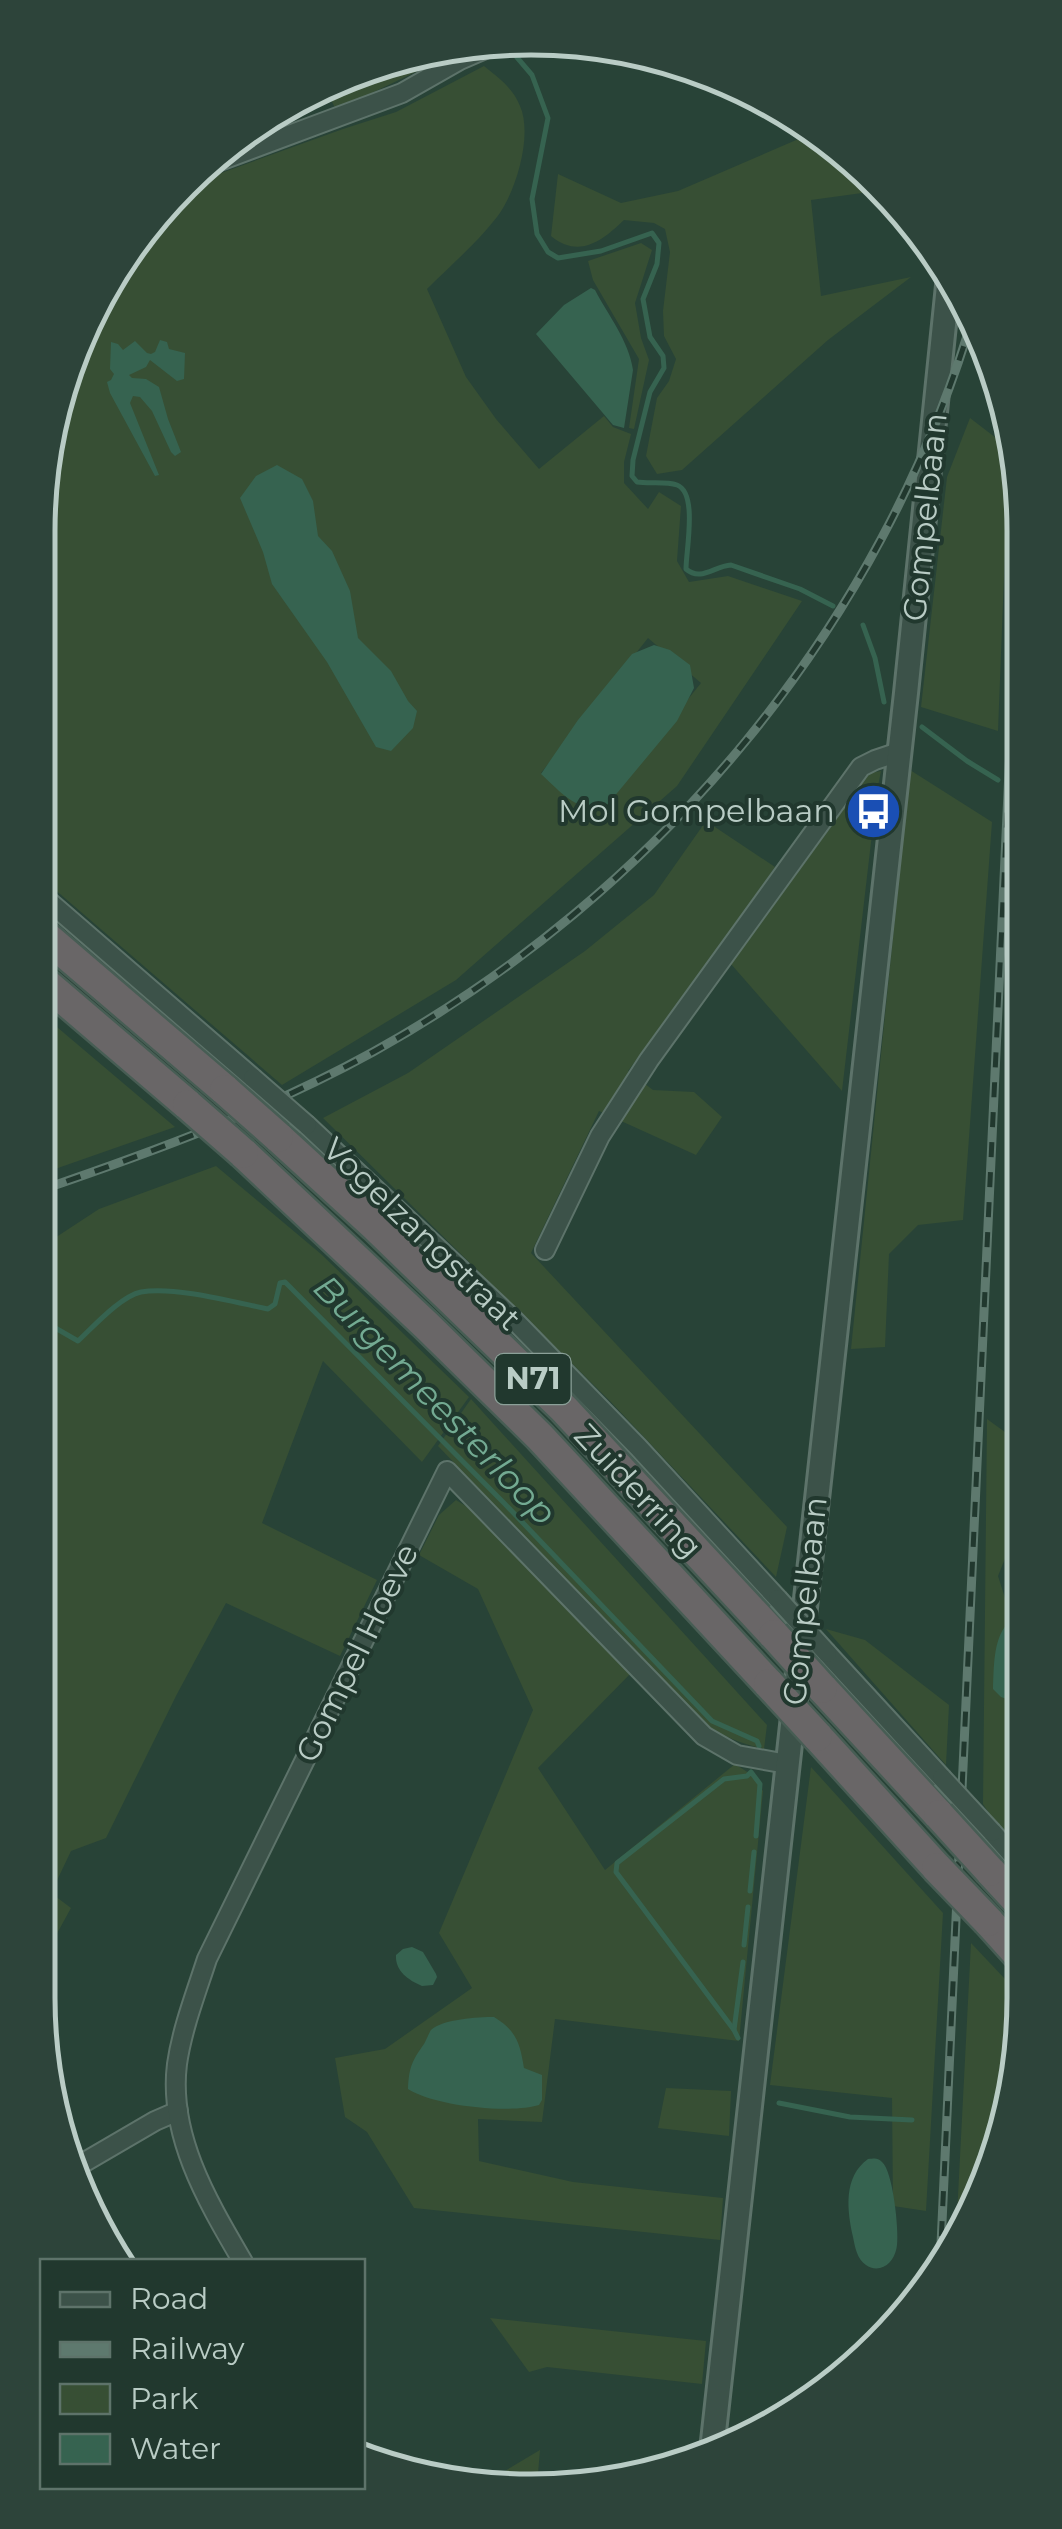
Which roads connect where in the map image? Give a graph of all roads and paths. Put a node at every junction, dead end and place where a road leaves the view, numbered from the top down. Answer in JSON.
{"nodes":[{"id":1,"x":459,"y":61,"type":"edge"},
{"id":2,"x":241,"y":153,"type":"edge"},
{"id":3,"x":947,"y":300,"type":"edge"},
{"id":4,"x":899,"y":752,"type":"junction"},
{"id":5,"x":55,"y":908,"type":"edge"},
{"id":6,"x":55,"y":943,"type":"edge"},
{"id":7,"x":55,"y":992,"type":"edge"},
{"id":8,"x":239,"y":1084,"type":"junction"},
{"id":9,"x":546,"y":1250,"type":"dead end"},
{"id":10,"x":787,"y":1764,"type":"junction"},
{"id":11,"x":1007,"y":1849,"type":"edge"},
{"id":12,"x":1007,"y":1890,"type":"edge"},
{"id":13,"x":1007,"y":1942,"type":"edge"},
{"id":14,"x":178,"y":2111,"type":"junction"},
{"id":15,"x":84,"y":2163,"type":"edge"},
{"id":16,"x":241,"y":2259,"type":"edge"},
{"id":17,"x":713,"y":2438,"type":"edge"}],
"edges":[{"from":1,"to":2,"type":"street"},
{"from":3,"to":4,"type":"street","name":"Gompelbaan"},
{"from":4,"to":9,"type":"street"},
{"from":4,"to":10,"type":"street","name":"Gompelbaan"},
{"from":5,"to":8,"type":"street","name":"Vogelzangstraat"},
{"from":6,"to":8,"type":"highway","name":"Zuiderring","number":"N71"},
{"from":7,"to":13,"type":"highway","name":"Zuiderring","number":"N71","bridge":true},
{"from":8,"to":11,"type":"street","name":"Vogelzangstraat","bridge":true},
{"from":8,"to":12,"type":"highway","name":"Zuiderring","number":"N71","bridge":true},
{"from":10,"to":14,"type":"street","name":"Gompel Hoeve"},
{"from":10,"to":17,"type":"street","name":"Gompelbaan"},
{"from":14,"to":15,"type":"street"},
{"from":14,"to":16,"type":"street","name":"Gompel Hoeve"}]}
